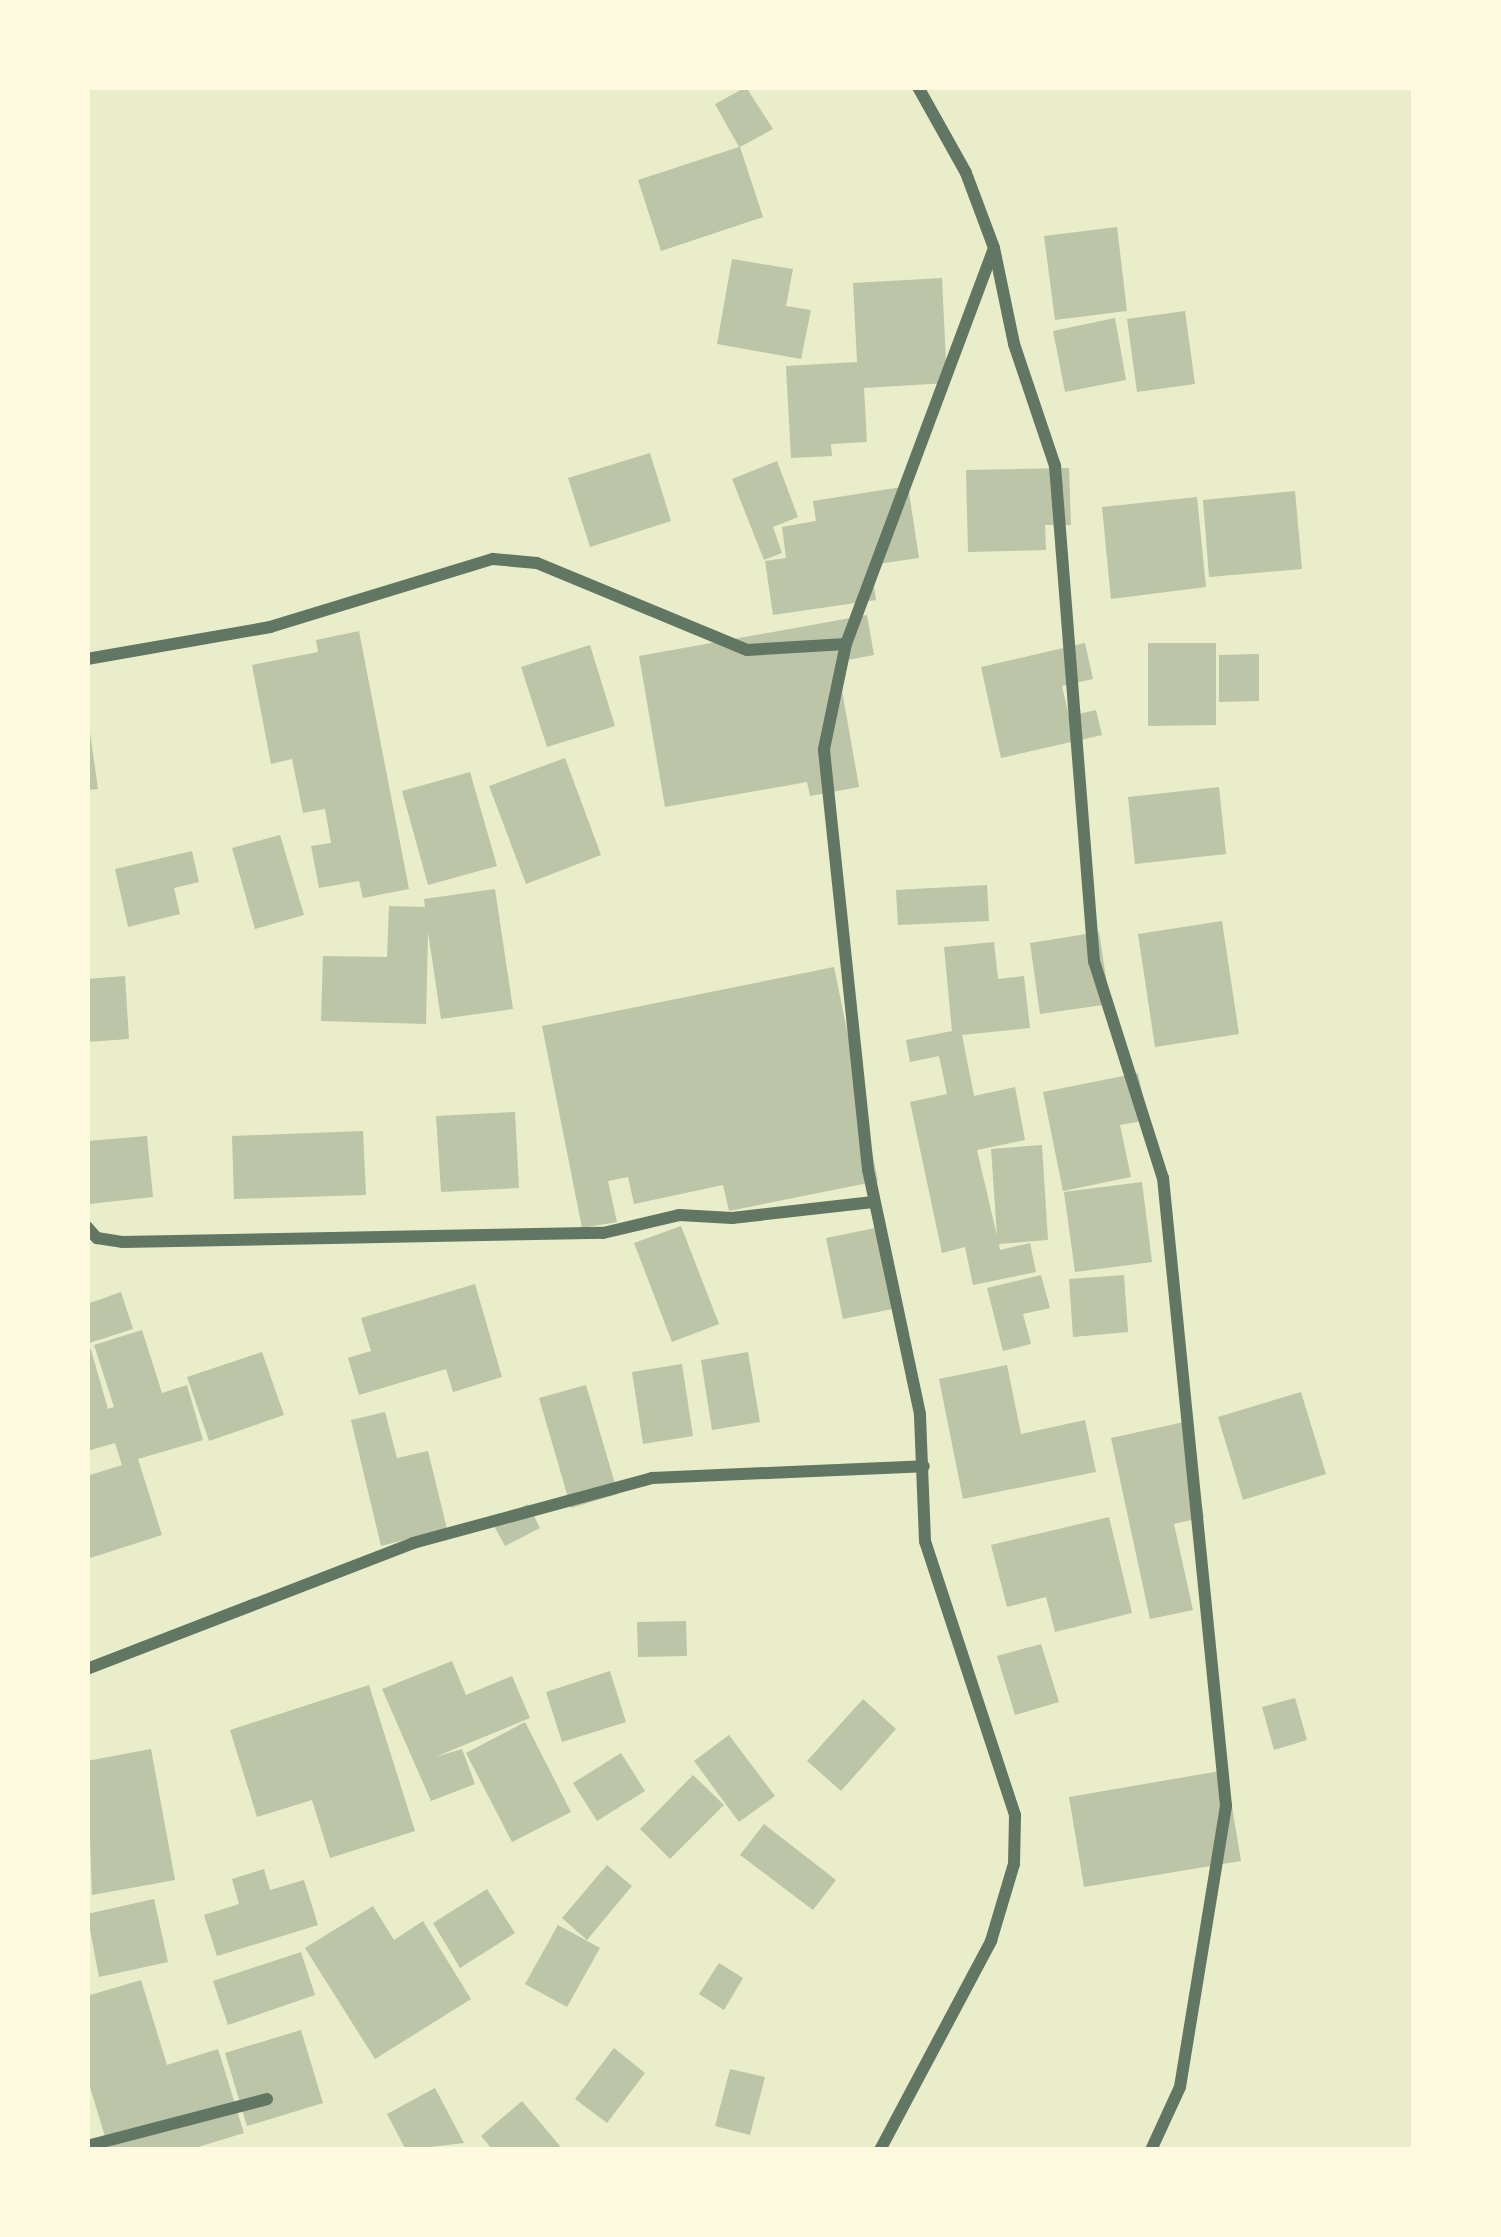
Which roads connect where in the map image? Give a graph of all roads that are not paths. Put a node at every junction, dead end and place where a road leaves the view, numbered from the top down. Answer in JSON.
{"nodes":[{"id":1,"x":918,"y":87,"type":"edge"},
{"id":2,"x":994,"y":248,"type":"junction"},
{"id":3,"x":846,"y":644,"type":"junction"},
{"id":4,"x":87,"y":659,"type":"edge"},
{"id":5,"x":873,"y":1202,"type":"junction"},
{"id":6,"x":87,"y":1229,"type":"edge"},
{"id":7,"x":924,"y":1466,"type":"junction"},
{"id":8,"x":87,"y":1669,"type":"edge"},
{"id":9,"x":267,"y":2099,"type":"dead end"},
{"id":10,"x":87,"y":2146,"type":"edge"},
{"id":11,"x":880,"y":2150,"type":"edge"},
{"id":12,"x":1151,"y":2150,"type":"edge"}],
"edges":[{"from":1,"to":2,"type":"street"},
{"from":2,"to":3,"type":"street"},
{"from":2,"to":12,"type":"street"},
{"from":3,"to":4,"type":"street"},
{"from":3,"to":5,"type":"street"},
{"from":5,"to":6,"type":"street"},
{"from":5,"to":7,"type":"street"},
{"from":7,"to":8,"type":"street"},
{"from":7,"to":11,"type":"street"},
{"from":9,"to":10,"type":"street"}]}
